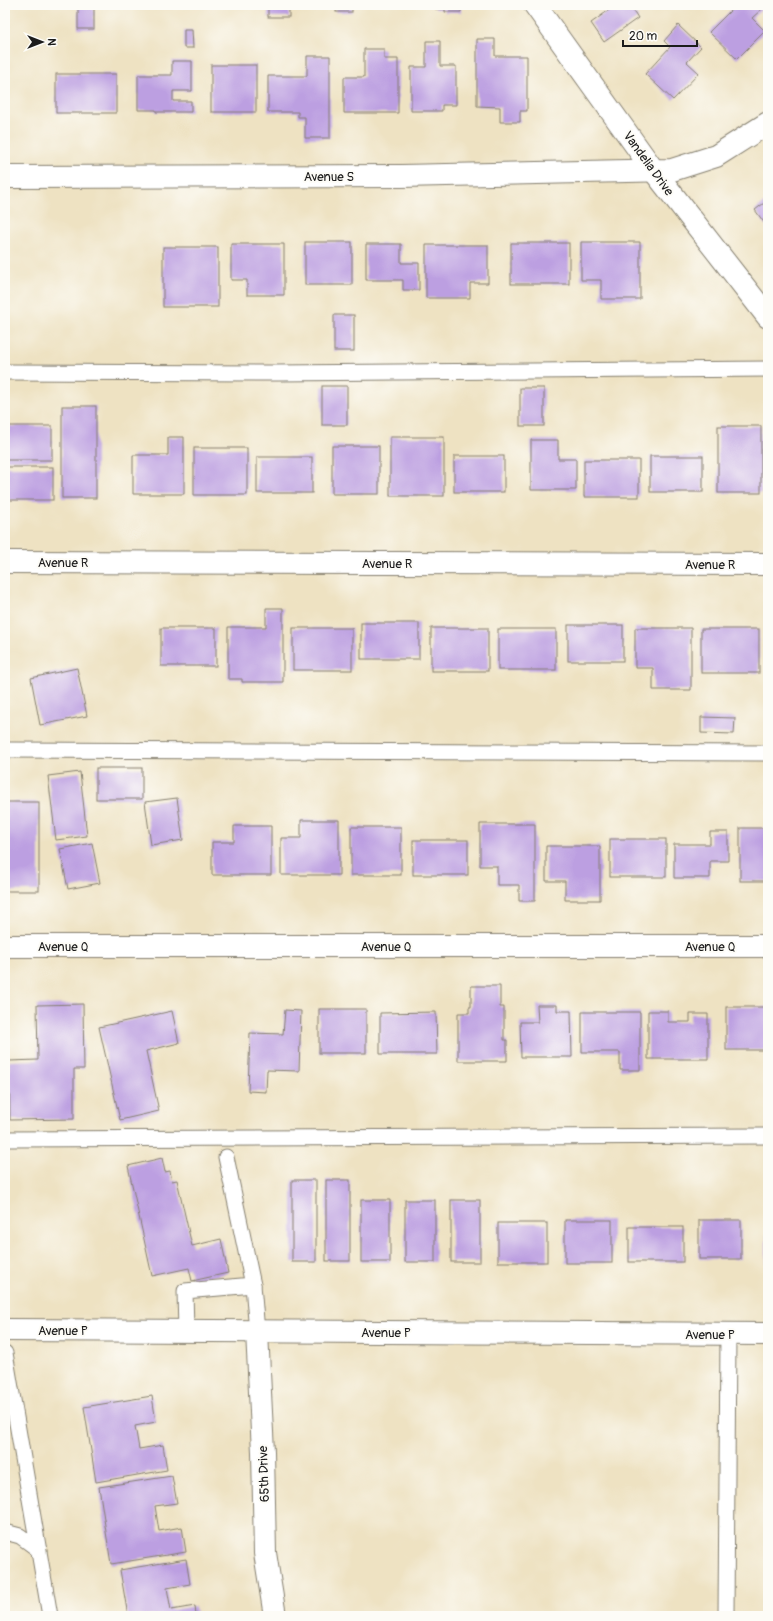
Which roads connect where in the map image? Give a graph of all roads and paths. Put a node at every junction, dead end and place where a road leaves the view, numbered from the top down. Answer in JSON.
{"nodes":[{"id":1,"x":536,"y":5,"type":"edge"},
{"id":2,"x":768,"y":123,"type":"edge"},
{"id":3,"x":654,"y":171,"type":"junction"},
{"id":4,"x":5,"y":176,"type":"edge"},
{"id":5,"x":768,"y":317,"type":"edge"},
{"id":6,"x":768,"y":369,"type":"edge"},
{"id":7,"x":5,"y":372,"type":"edge"},
{"id":8,"x":5,"y":562,"type":"edge"},
{"id":9,"x":768,"y":564,"type":"edge"},
{"id":10,"x":5,"y":750,"type":"edge"},
{"id":11,"x":768,"y":753,"type":"edge"},
{"id":12,"x":5,"y":946,"type":"edge"},
{"id":13,"x":768,"y":946,"type":"edge"},
{"id":14,"x":768,"y":1136,"type":"edge"},
{"id":15,"x":5,"y":1139,"type":"edge"},
{"id":16,"x":226,"y":1157,"type":"dead end"},
{"id":17,"x":253,"y":1285,"type":"junction"},
{"id":18,"x":5,"y":1330,"type":"edge"},
{"id":19,"x":186,"y":1330,"type":"junction"},
{"id":20,"x":257,"y":1332,"type":"junction"},
{"id":21,"x":728,"y":1334,"type":"junction"},
{"id":22,"x":768,"y":1334,"type":"edge"},
{"id":23,"x":5,"y":1353,"type":"edge"},
{"id":24,"x":5,"y":1532,"type":"edge"},
{"id":25,"x":39,"y":1550,"type":"junction"},
{"id":26,"x":50,"y":1616,"type":"edge"},
{"id":27,"x":275,"y":1616,"type":"edge"},
{"id":28,"x":726,"y":1616,"type":"edge"}],
"edges":[{"from":1,"to":3,"type":"street","name":"Vandelia Drive"},
{"from":2,"to":3,"type":"street","name":"Avenue S"},
{"from":3,"to":4,"type":"street","name":"Avenue S"},
{"from":3,"to":5,"type":"street","name":"Vandelia Drive"},
{"from":6,"to":7,"type":"lane"},
{"from":8,"to":9,"type":"street","name":"Avenue R"},
{"from":10,"to":11,"type":"lane"},
{"from":12,"to":13,"type":"street","name":"Avenue Q"},
{"from":14,"to":15,"type":"lane"},
{"from":16,"to":17,"type":"lane"},
{"from":17,"to":19,"type":"lane"},
{"from":17,"to":20,"type":"lane"},
{"from":18,"to":19,"type":"street","name":"Avenue P"},
{"from":19,"to":20,"type":"street","name":"Avenue P"},
{"from":20,"to":21,"type":"street","name":"Avenue P"},
{"from":20,"to":27,"type":"street","name":"65th Drive"},
{"from":21,"to":22,"type":"street","name":"Avenue P"},
{"from":21,"to":28,"type":"lane"},
{"from":23,"to":25,"type":"lane"},
{"from":24,"to":25,"type":"lane"},
{"from":25,"to":26,"type":"lane"}]}
